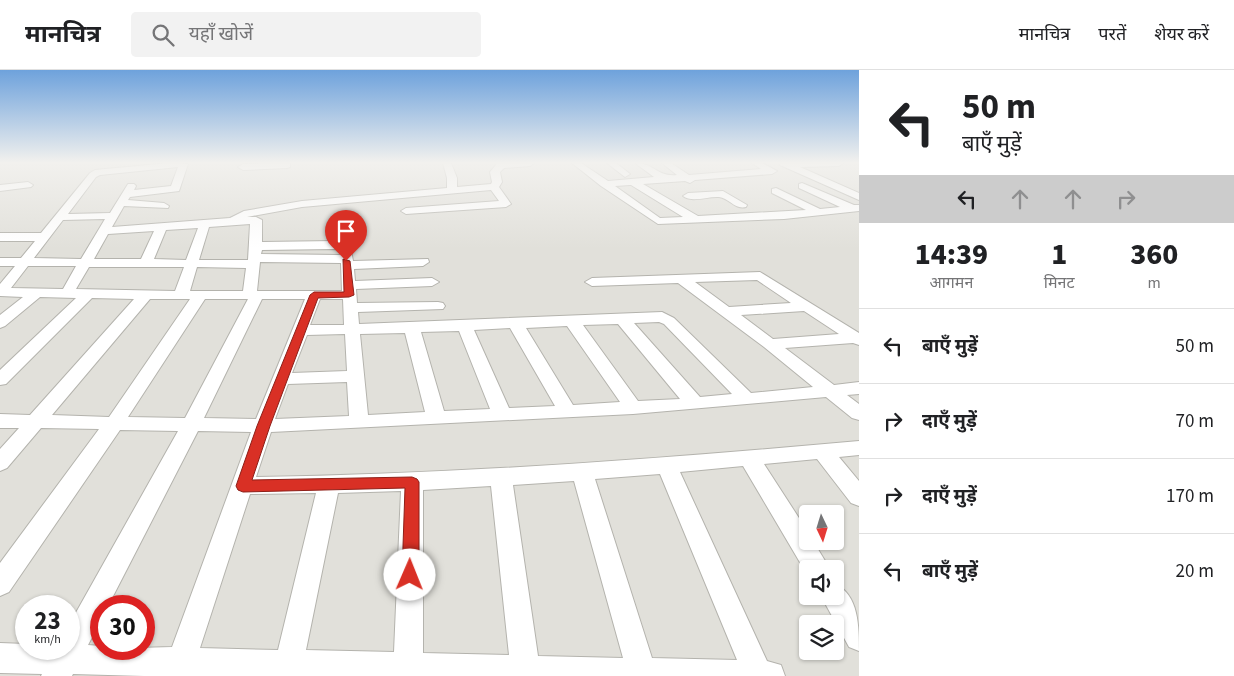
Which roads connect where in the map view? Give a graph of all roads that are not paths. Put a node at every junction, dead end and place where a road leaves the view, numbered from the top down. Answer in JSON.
{"nodes":[{"id":1,"x":80,"y":191,"type":"edge"},
{"id":2,"x":128,"y":191,"type":"edge"},
{"id":3,"x":160,"y":191,"type":"edge"},
{"id":4,"x":438,"y":191,"type":"edge"},
{"id":5,"x":497,"y":191,"type":"edge"},
{"id":6,"x":615,"y":191,"type":"edge"},
{"id":7,"x":649,"y":191,"type":"edge"},
{"id":8,"x":709,"y":191,"type":"edge"},
{"id":9,"x":776,"y":191,"type":"dead end"},
{"id":10,"x":815,"y":191,"type":"edge"},
{"id":11,"x":846,"y":191,"type":"edge"},
{"id":12,"x":681,"y":192,"type":"joint"},
{"id":13,"x":713,"y":194,"type":"junction"},
{"id":14,"x":859,"y":197,"type":"edge"},
{"id":15,"x":124,"y":199,"type":"junction"},
{"id":16,"x":742,"y":205,"type":"dead end"},
{"id":17,"x":164,"y":206,"type":"dead end"},
{"id":18,"x":707,"y":207,"type":"dead end"},
{"id":19,"x":855,"y":208,"type":"edge"},
{"id":20,"x":406,"y":211,"type":"dead end"},
{"id":21,"x":820,"y":213,"type":"junction"},
{"id":22,"x":61,"y":216,"type":"junction"},
{"id":23,"x":113,"y":216,"type":"junction"},
{"id":24,"x":695,"y":219,"type":"junction"},
{"id":25,"x":234,"y":221,"type":"junction"},
{"id":26,"x":205,"y":223,"type":"junction"},
{"id":27,"x":162,"y":226,"type":"junction"},
{"id":28,"x":104,"y":231,"type":"junction"},
{"id":29,"x":0,"y":237,"type":"edge"},
{"id":30,"x":44,"y":238,"type":"junction"},
{"id":31,"x":254,"y":256,"type":"junction"},
{"id":32,"x":0,"y":262,"type":"edge"},
{"id":33,"x":346,"y":262,"type":"junction"},
{"id":34,"x":423,"y":262,"type":"dead end"},
{"id":35,"x":24,"y":263,"type":"junction"},
{"id":36,"x":84,"y":263,"type":"junction"},
{"id":37,"x":145,"y":264,"type":"junction"},
{"id":38,"x":193,"y":264,"type":"junction"},
{"id":39,"x":681,"y":279,"type":"junction"},
{"id":40,"x":432,"y":282,"type":"dead end"},
{"id":41,"x":592,"y":282,"type":"dead end"},
{"id":42,"x":0,"y":292,"type":"edge"},
{"id":43,"x":36,"y":293,"type":"junction"},
{"id":44,"x":67,"y":293,"type":"junction"},
{"id":45,"x":88,"y":294,"type":"junction"},
{"id":46,"x":146,"y":294,"type":"junction"},
{"id":47,"x":201,"y":294,"type":"junction"},
{"id":48,"x":181,"y":295,"type":"junction"},
{"id":49,"x":253,"y":295,"type":"junction"},
{"id":50,"x":314,"y":295,"type":"junction"},
{"id":51,"x":349,"y":296,"type":"junction"},
{"id":52,"x":438,"y":306,"type":"dead end"},
{"id":53,"x":807,"y":306,"type":"junction"},
{"id":54,"x":726,"y":312,"type":"junction"},
{"id":55,"x":621,"y":318,"type":"junction"},
{"id":56,"x":571,"y":320,"type":"junction"},
{"id":57,"x":0,"y":323,"type":"edge"},
{"id":58,"x":515,"y":323,"type":"junction"},
{"id":59,"x":465,"y":326,"type":"junction"},
{"id":60,"x":412,"y":328,"type":"junction"},
{"id":61,"x":301,"y":330,"type":"junction"},
{"id":62,"x":352,"y":330,"type":"junction"},
{"id":63,"x":857,"y":339,"type":"edge"},
{"id":64,"x":770,"y":344,"type":"junction"},
{"id":65,"x":356,"y":376,"type":"junction"},
{"id":66,"x":282,"y":379,"type":"junction"},
{"id":67,"x":0,"y":380,"type":"edge"},
{"id":68,"x":859,"y":388,"type":"edge"},
{"id":69,"x":828,"y":391,"type":"junction"},
{"id":70,"x":747,"y":399,"type":"junction"},
{"id":71,"x":695,"y":404,"type":"junction"},
{"id":72,"x":633,"y":408,"type":"junction"},
{"id":73,"x":568,"y":412,"type":"junction"},
{"id":74,"x":859,"y":414,"type":"edge"},
{"id":75,"x":502,"y":415,"type":"junction"},
{"id":76,"x":436,"y":418,"type":"junction"},
{"id":77,"x":0,"y":422,"type":"edge"},
{"id":78,"x":359,"y":422,"type":"junction"},
{"id":79,"x":35,"y":423,"type":"junction"},
{"id":80,"x":113,"y":425,"type":"junction"},
{"id":81,"x":191,"y":426,"type":"junction"},
{"id":82,"x":263,"y":426,"type":"junction"},
{"id":83,"x":859,"y":448,"type":"edge"},
{"id":84,"x":823,"y":452,"type":"junction"},
{"id":85,"x":749,"y":458,"type":"junction"},
{"id":86,"x":0,"y":463,"type":"edge"},
{"id":87,"x":667,"y":466,"type":"junction"},
{"id":88,"x":582,"y":472,"type":"junction"},
{"id":89,"x":501,"y":477,"type":"junction"},
{"id":90,"x":412,"y":482,"type":"junction"},
{"id":91,"x":329,"y":484,"type":"junction"},
{"id":92,"x":243,"y":486,"type":"junction"},
{"id":93,"x":859,"y":497,"type":"edge"},
{"id":94,"x":811,"y":560,"type":"edge"},
{"id":95,"x":0,"y":584,"type":"edge"},
{"id":96,"x":839,"y":605,"type":"edge"},
{"id":97,"x":859,"y":637,"type":"edge"},
{"id":98,"x":0,"y":658,"type":"edge"},
{"id":99,"x":289,"y":664,"type":"junction"},
{"id":100,"x":408,"y":667,"type":"junction"},
{"id":101,"x":60,"y":668,"type":"edge"},
{"id":102,"x":178,"y":669,"type":"edge"},
{"id":103,"x":525,"y":670,"type":"junction"},
{"id":104,"x":561,"y":673,"type":"edge"},
{"id":105,"x":642,"y":673,"type":"junction"},
{"id":106,"x":758,"y":676,"type":"edge"},
{"id":107,"x":770,"y":676,"type":"edge"}],
"edges":[{"from":1,"to":22,"type":"street"},
{"from":2,"to":15,"type":"street"},
{"from":3,"to":15,"type":"street"},
{"from":4,"to":25,"type":"street"},
{"from":5,"to":20,"type":"street"},
{"from":6,"to":24,"type":"street"},
{"from":7,"to":24,"type":"street"},
{"from":8,"to":13,"type":"street"},
{"from":9,"to":21,"type":"street"},
{"from":10,"to":19,"type":"street"},
{"from":11,"to":14,"type":"street"},
{"from":12,"to":13,"type":"street"},
{"from":12,"to":18,"type":"street"},
{"from":13,"to":16,"type":"street"},
{"from":15,"to":17,"type":"street"},
{"from":15,"to":23,"type":"street"},
{"from":19,"to":21,"type":"street"},
{"from":21,"to":24,"type":"street"},
{"from":22,"to":23,"type":"street"},
{"from":22,"to":30,"type":"street"},
{"from":23,"to":28,"type":"street"},
{"from":25,"to":26,"type":"street"},
{"from":25,"to":31,"type":"street"},
{"from":26,"to":27,"type":"street"},
{"from":26,"to":38,"type":"street"},
{"from":27,"to":28,"type":"street"},
{"from":27,"to":37,"type":"street"},
{"from":28,"to":36,"type":"street"},
{"from":29,"to":30,"type":"street"},
{"from":30,"to":35,"type":"street"},
{"from":31,"to":33,"type":"street"},
{"from":31,"to":38,"type":"street"},
{"from":31,"to":49,"type":"street"},
{"from":32,"to":35,"type":"street"},
{"from":33,"to":34,"type":"street"},
{"from":33,"to":51,"type":"street"},
{"from":35,"to":36,"type":"street"},
{"from":35,"to":42,"type":"street"},
{"from":36,"to":37,"type":"street"},
{"from":36,"to":44,"type":"street"},
{"from":37,"to":38,"type":"street"},
{"from":38,"to":48,"type":"street"},
{"from":39,"to":41,"type":"street"},
{"from":39,"to":53,"type":"street"},
{"from":39,"to":54,"type":"street"},
{"from":40,"to":51,"type":"street"},
{"from":42,"to":43,"type":"street"},
{"from":43,"to":44,"type":"street"},
{"from":43,"to":57,"type":"street"},
{"from":44,"to":45,"type":"street"},
{"from":45,"to":46,"type":"street"},
{"from":45,"to":67,"type":"street"},
{"from":46,"to":48,"type":"street"},
{"from":46,"to":79,"type":"street"},
{"from":47,"to":48,"type":"street"},
{"from":47,"to":49,"type":"street"},
{"from":47,"to":80,"type":"street"},
{"from":49,"to":50,"type":"street"},
{"from":49,"to":81,"type":"street"},
{"from":50,"to":51,"type":"street"},
{"from":50,"to":61,"type":"street"},
{"from":51,"to":52,"type":"street"},
{"from":51,"to":62,"type":"street"},
{"from":53,"to":54,"type":"street"},
{"from":53,"to":63,"type":"street"},
{"from":54,"to":64,"type":"street"},
{"from":55,"to":56,"type":"street"},
{"from":55,"to":70,"type":"street"},
{"from":55,"to":71,"type":"street"},
{"from":56,"to":58,"type":"street"},
{"from":56,"to":72,"type":"street"},
{"from":58,"to":59,"type":"street"},
{"from":58,"to":73,"type":"street"},
{"from":59,"to":60,"type":"street"},
{"from":59,"to":75,"type":"street"},
{"from":60,"to":62,"type":"street"},
{"from":60,"to":76,"type":"street"},
{"from":61,"to":62,"type":"street"},
{"from":61,"to":66,"type":"street"},
{"from":62,"to":65,"type":"street"},
{"from":63,"to":64,"type":"street"},
{"from":64,"to":69,"type":"street"},
{"from":65,"to":66,"type":"street"},
{"from":65,"to":78,"type":"street"},
{"from":66,"to":82,"type":"street"},
{"from":68,"to":69,"type":"street"},
{"from":69,"to":70,"type":"street"},
{"from":69,"to":74,"type":"street"},
{"from":70,"to":71,"type":"street"},
{"from":71,"to":72,"type":"street"},
{"from":72,"to":73,"type":"street"},
{"from":73,"to":75,"type":"street"},
{"from":75,"to":76,"type":"street"},
{"from":76,"to":78,"type":"street"},
{"from":77,"to":79,"type":"street"},
{"from":78,"to":82,"type":"street"},
{"from":79,"to":80,"type":"street"},
{"from":79,"to":86,"type":"street"},
{"from":80,"to":81,"type":"street"},
{"from":80,"to":95,"type":"street"},
{"from":81,"to":82,"type":"street"},
{"from":81,"to":101,"type":"street"},
{"from":82,"to":92,"type":"street"},
{"from":83,"to":84,"type":"street"},
{"from":84,"to":85,"type":"street"},
{"from":84,"to":93,"type":"street"},
{"from":85,"to":87,"type":"street"},
{"from":85,"to":94,"type":"street"},
{"from":87,"to":88,"type":"street"},
{"from":87,"to":106,"type":"street"},
{"from":88,"to":89,"type":"street"},
{"from":88,"to":105,"type":"street"},
{"from":89,"to":90,"type":"street"},
{"from":89,"to":103,"type":"street"},
{"from":90,"to":91,"type":"street"},
{"from":90,"to":100,"type":"street"},
{"from":91,"to":92,"type":"street"},
{"from":91,"to":99,"type":"street"},
{"from":92,"to":102,"type":"street"},
{"from":96,"to":97,"type":"street"},
{"from":98,"to":101,"type":"street"},
{"from":99,"to":100,"type":"street"},
{"from":99,"to":102,"type":"street"},
{"from":100,"to":103,"type":"street"},
{"from":101,"to":102,"type":"street"},
{"from":103,"to":104,"type":"street"},
{"from":104,"to":105,"type":"street"},
{"from":105,"to":106,"type":"street"},
{"from":106,"to":107,"type":"street"}]}
